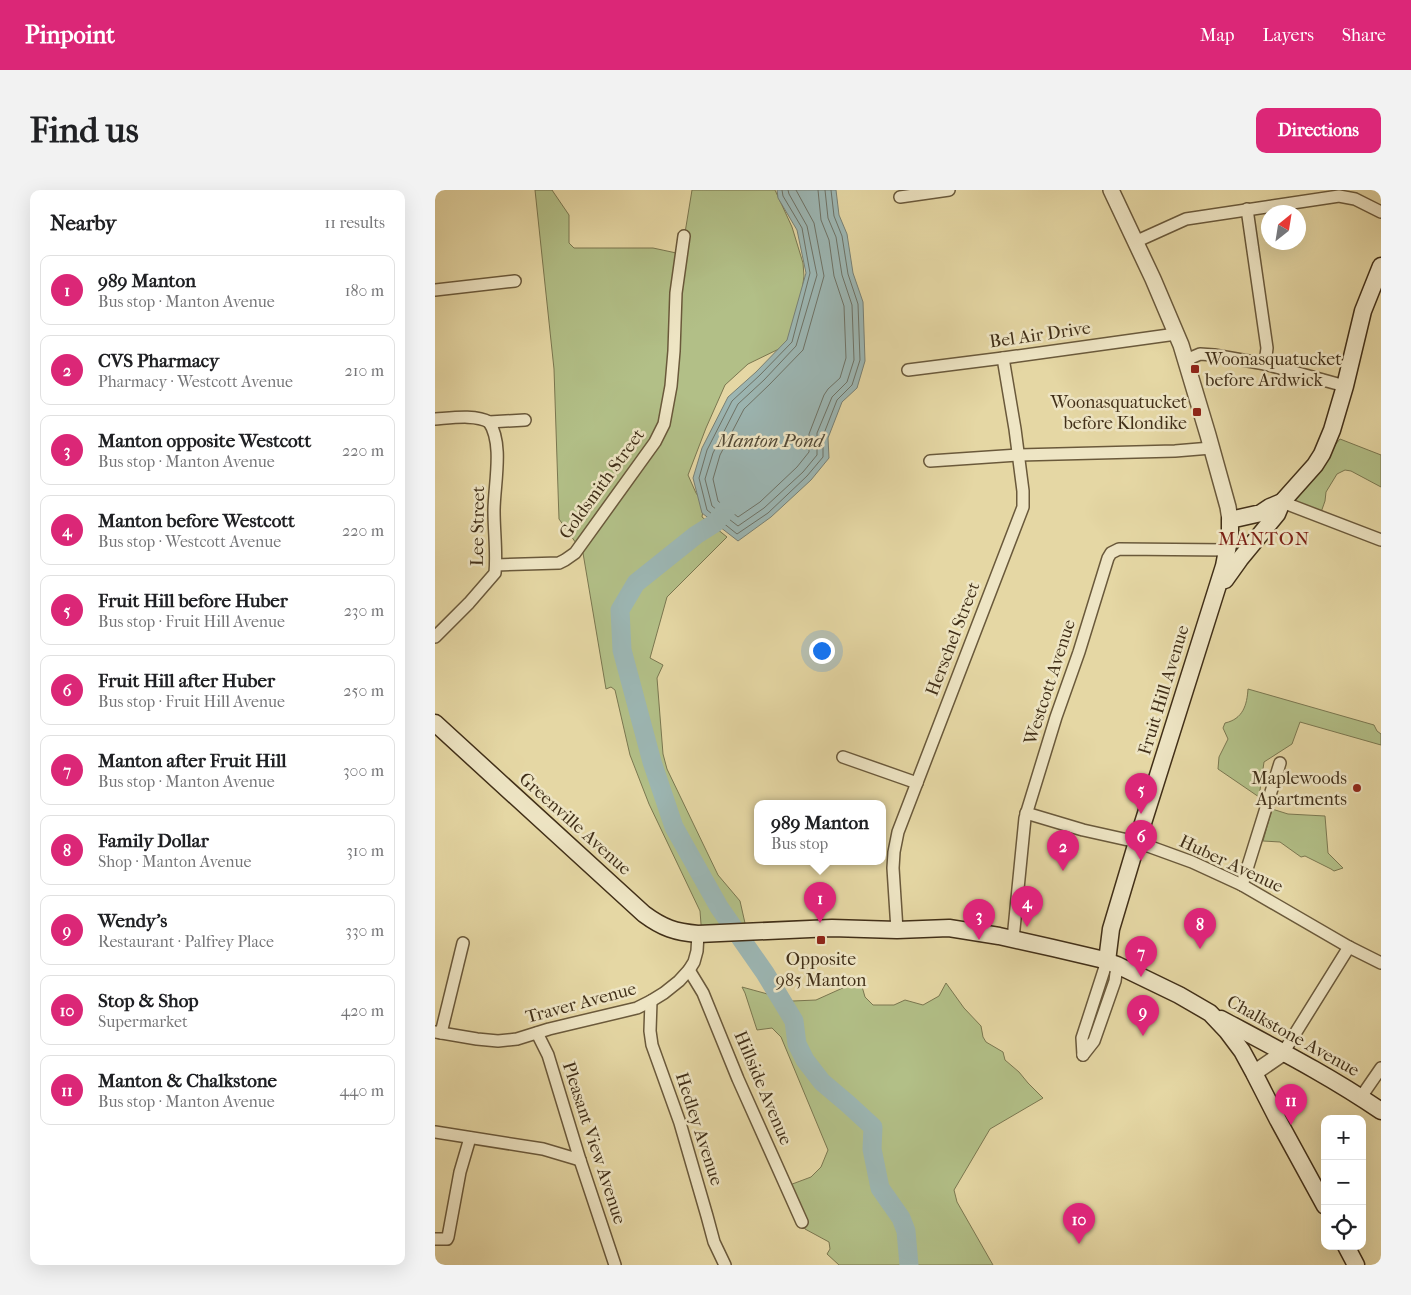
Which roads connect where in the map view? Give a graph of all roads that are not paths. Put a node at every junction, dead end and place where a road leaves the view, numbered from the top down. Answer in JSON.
{"nodes":[{"id":1,"x":949,"y":190,"type":"edge"},
{"id":2,"x":1111,"y":190,"type":"edge"},
{"id":3,"x":900,"y":197,"type":"dead end"},
{"id":4,"x":1247,"y":210,"type":"junction"},
{"id":5,"x":1381,"y":212,"type":"edge"},
{"id":6,"x":684,"y":236,"type":"dead end"},
{"id":7,"x":1135,"y":242,"type":"junction"},
{"id":8,"x":1381,"y":266,"type":"edge"},
{"id":9,"x":515,"y":280,"type":"dead end"},
{"id":10,"x":435,"y":290,"type":"edge"},
{"id":11,"x":1176,"y":334,"type":"junction"},
{"id":12,"x":1003,"y":358,"type":"junction"},
{"id":13,"x":1186,"y":360,"type":"junction"},
{"id":14,"x":1265,"y":364,"type":"junction"},
{"id":15,"x":908,"y":370,"type":"dead end"},
{"id":16,"x":1345,"y":386,"type":"junction"},
{"id":17,"x":435,"y":418,"type":"edge"},
{"id":18,"x":525,"y":420,"type":"dead end"},
{"id":19,"x":489,"y":422,"type":"junction"},
{"id":20,"x":1211,"y":448,"type":"junction"},
{"id":21,"x":1019,"y":455,"type":"junction"},
{"id":22,"x":930,"y":461,"type":"dead end"},
{"id":23,"x":1282,"y":502,"type":"junction"},
{"id":24,"x":1230,"y":520,"type":"junction"},
{"id":25,"x":1381,"y":540,"type":"edge"},
{"id":26,"x":1228,"y":550,"type":"junction"},
{"id":27,"x":496,"y":565,"type":"junction"},
{"id":28,"x":1214,"y":599,"type":"junction"},
{"id":29,"x":435,"y":637,"type":"edge"},
{"id":30,"x":435,"y":724,"type":"edge"},
{"id":31,"x":843,"y":757,"type":"dead end"},
{"id":32,"x":1280,"y":763,"type":"dead end"},
{"id":33,"x":917,"y":783,"type":"junction"},
{"id":34,"x":1026,"y":813,"type":"junction"},
{"id":35,"x":1137,"y":842,"type":"junction"},
{"id":36,"x":1242,"y":885,"type":"junction"},
{"id":37,"x":897,"y":930,"type":"junction"},
{"id":38,"x":704,"y":934,"type":"junction"},
{"id":39,"x":1013,"y":939,"type":"junction"},
{"id":40,"x":463,"y":943,"type":"dead end"},
{"id":41,"x":1349,"y":947,"type":"junction"},
{"id":42,"x":1112,"y":963,"type":"junction"},
{"id":43,"x":1381,"y":963,"type":"edge"},
{"id":44,"x":689,"y":970,"type":"junction"},
{"id":45,"x":651,"y":1001,"type":"junction"},
{"id":46,"x":1210,"y":1013,"type":"junction"},
{"id":47,"x":438,"y":1033,"type":"edge"},
{"id":48,"x":537,"y":1033,"type":"junction"},
{"id":49,"x":1283,"y":1053,"type":"junction"},
{"id":50,"x":1381,"y":1068,"type":"edge"},
{"id":51,"x":1254,"y":1073,"type":"junction"},
{"id":52,"x":1361,"y":1097,"type":"junction"},
{"id":53,"x":1381,"y":1111,"type":"edge"},
{"id":54,"x":435,"y":1132,"type":"edge"},
{"id":55,"x":470,"y":1138,"type":"junction"},
{"id":56,"x":580,"y":1160,"type":"junction"},
{"id":57,"x":1324,"y":1205,"type":"edge"},
{"id":58,"x":802,"y":1222,"type":"dead end"},
{"id":59,"x":441,"y":1239,"type":"edge"},
{"id":60,"x":1348,"y":1250,"type":"edge"},
{"id":61,"x":615,"y":1265,"type":"edge"},
{"id":62,"x":725,"y":1265,"type":"edge"},
{"id":63,"x":1356,"y":1265,"type":"edge"}],
"edges":[{"from":1,"to":3,"type":"street"},
{"from":2,"to":7,"type":"street"},
{"from":4,"to":5,"type":"street"},
{"from":4,"to":7,"type":"street"},
{"from":4,"to":14,"type":"street"},
{"from":6,"to":27,"type":"street","name":"Goldsmith Street"},
{"from":7,"to":11,"type":"street"},
{"from":8,"to":16,"type":"main road","name":"Fruit Hill Avenue"},
{"from":9,"to":10,"type":"street"},
{"from":11,"to":12,"type":"street","name":"Bel Air Drive"},
{"from":11,"to":13,"type":"street"},
{"from":12,"to":15,"type":"street","name":"Bel Air Drive"},
{"from":12,"to":21,"type":"street","name":"Herschel Street"},
{"from":13,"to":14,"type":"street"},
{"from":13,"to":20,"type":"street"},
{"from":14,"to":16,"type":"street"},
{"from":16,"to":23,"type":"main road","name":"Fruit Hill Avenue"},
{"from":17,"to":19,"type":"street"},
{"from":18,"to":19,"type":"street"},
{"from":19,"to":27,"type":"street","name":"Lee Street"},
{"from":20,"to":21,"type":"street"},
{"from":20,"to":24,"type":"street"},
{"from":21,"to":22,"type":"street"},
{"from":21,"to":33,"type":"street","name":"Herschel Street"},
{"from":23,"to":24,"type":"main road","name":"Fruit Hill Avenue"},
{"from":23,"to":25,"type":"street"},
{"from":23,"to":28,"type":"main road","name":"Fruit Hill Avenue"},
{"from":24,"to":26,"type":"main road","name":"Fruit Hill Avenue"},
{"from":26,"to":28,"type":"main road","name":"Fruit Hill Avenue"},
{"from":26,"to":34,"type":"street","name":"Westcott Avenue"},
{"from":27,"to":29,"type":"street","name":"Lee Street"},
{"from":28,"to":35,"type":"main road","name":"Fruit Hill Avenue"},
{"from":30,"to":38,"type":"main road","name":"Greenville Avenue"},
{"from":31,"to":33,"type":"street"},
{"from":32,"to":36,"type":"street"},
{"from":33,"to":37,"type":"street","name":"Herschel Street"},
{"from":34,"to":35,"type":"street","name":"Huber Avenue"},
{"from":34,"to":39,"type":"street","name":"Westcott Avenue"},
{"from":35,"to":36,"type":"street","name":"Huber Avenue"},
{"from":35,"to":42,"type":"main road","name":"Fruit Hill Avenue"},
{"from":36,"to":41,"type":"street","name":"Huber Avenue"},
{"from":37,"to":38,"type":"main road","name":"Greenville Avenue"},
{"from":37,"to":39,"type":"main road","name":"Greenville Avenue"},
{"from":38,"to":44,"type":"street","name":"Traver Avenue"},
{"from":39,"to":42,"type":"main road","name":"Chalkstone Avenue"},
{"from":40,"to":47,"type":"street"},
{"from":41,"to":43,"type":"street","name":"Huber Avenue"},
{"from":41,"to":49,"type":"street"},
{"from":42,"to":42,"type":"street"},
{"from":42,"to":46,"type":"main road","name":"Chalkstone Avenue"},
{"from":44,"to":45,"type":"street","name":"Traver Avenue"},
{"from":44,"to":58,"type":"street","name":"Hillside Avenue"},
{"from":45,"to":48,"type":"street","name":"Traver Avenue"},
{"from":45,"to":62,"type":"street","name":"Hedley Avenue"},
{"from":46,"to":49,"type":"main road","name":"Chalkstone Avenue"},
{"from":46,"to":51,"type":"main road"},
{"from":47,"to":48,"type":"street","name":"Traver Avenue"},
{"from":48,"to":56,"type":"street","name":"Pleasant View Avenue"},
{"from":49,"to":51,"type":"street"},
{"from":49,"to":52,"type":"main road","name":"Chalkstone Avenue"},
{"from":50,"to":52,"type":"street"},
{"from":51,"to":57,"type":"main road"},
{"from":52,"to":53,"type":"main road","name":"Chalkstone Avenue"},
{"from":54,"to":55,"type":"street"},
{"from":55,"to":56,"type":"street"},
{"from":55,"to":59,"type":"street"},
{"from":56,"to":61,"type":"street","name":"Pleasant View Avenue"},
{"from":60,"to":63,"type":"main road"}]}
